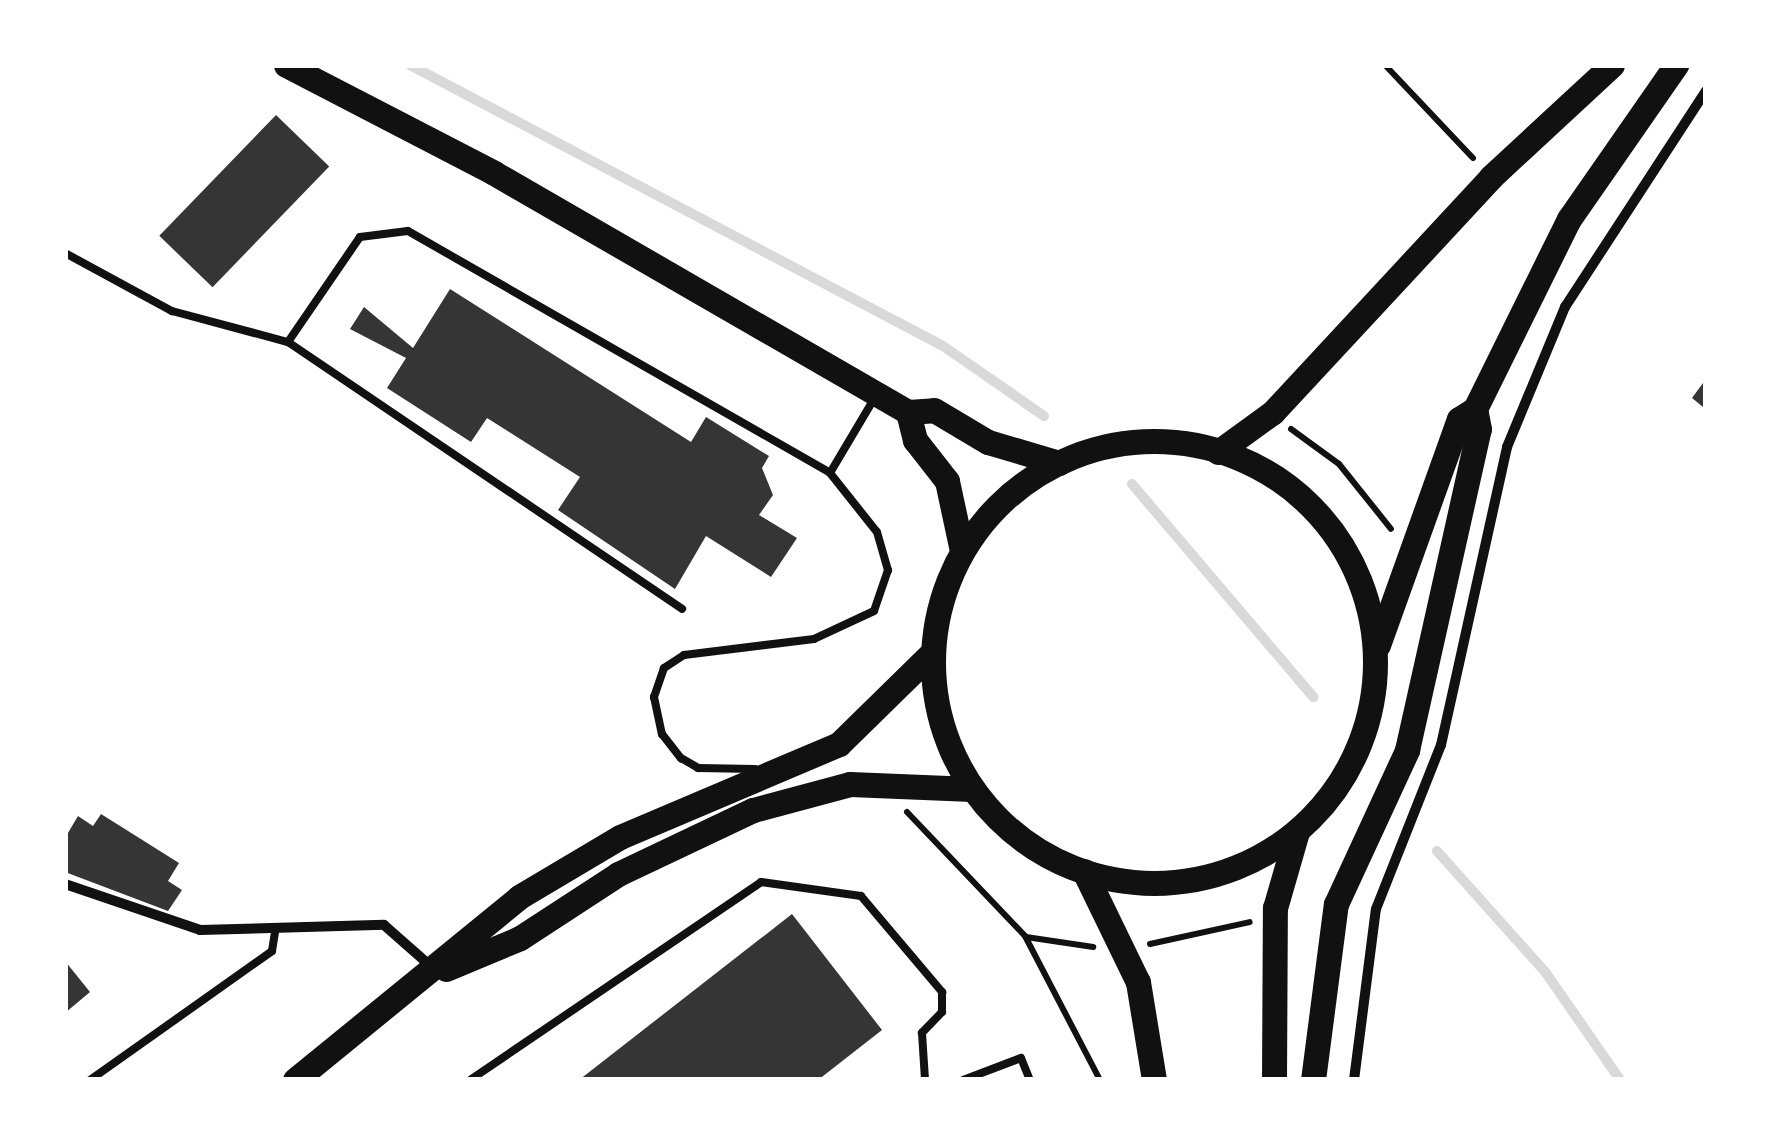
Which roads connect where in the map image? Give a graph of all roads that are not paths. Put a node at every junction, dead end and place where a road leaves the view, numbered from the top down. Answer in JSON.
{"nodes":[{"id":1,"x":286,"y":65,"type":"edge"},
{"id":2,"x":1612,"y":65,"type":"edge"},
{"id":3,"x":1676,"y":65,"type":"edge"},
{"id":4,"x":1706,"y":91,"type":"edge"},
{"id":5,"x":65,"y":252,"type":"edge"},
{"id":6,"x":288,"y":342,"type":"junction"},
{"id":7,"x":877,"y":394,"type":"junction"},
{"id":8,"x":1475,"y":409,"type":"junction"},
{"id":9,"x":908,"y":412,"type":"junction"},
{"id":10,"x":1218,"y":452,"type":"junction"},
{"id":11,"x":1059,"y":463,"type":"junction"},
{"id":12,"x":830,"y":473,"type":"junction"},
{"id":13,"x":962,"y":552,"type":"junction"},
{"id":14,"x":682,"y":609,"type":"dead end"},
{"id":15,"x":1376,"y":651,"type":"junction"},
{"id":16,"x":932,"y":653,"type":"junction"},
{"id":17,"x":799,"y":763,"type":"junction"},
{"id":18,"x":972,"y":789,"type":"junction"},
{"id":19,"x":1296,"y":832,"type":"junction"},
{"id":20,"x":1084,"y":870,"type":"junction"},
{"id":21,"x":65,"y":884,"type":"edge"},
{"id":22,"x":276,"y":927,"type":"junction"},
{"id":23,"x":436,"y":972,"type":"junction"},
{"id":24,"x":1152,"y":1077,"type":"edge"},
{"id":25,"x":90,"y":1080,"type":"edge"},
{"id":26,"x":295,"y":1080,"type":"edge"},
{"id":27,"x":470,"y":1080,"type":"edge"},
{"id":28,"x":925,"y":1080,"type":"edge"},
{"id":29,"x":964,"y":1080,"type":"edge"},
{"id":30,"x":1030,"y":1080,"type":"edge"},
{"id":31,"x":1274,"y":1080,"type":"edge"},
{"id":32,"x":1312,"y":1080,"type":"edge"},
{"id":33,"x":1354,"y":1080,"type":"edge"}],
"edges":[{"from":1,"to":7,"type":"main road"},
{"from":2,"to":10,"type":"main road"},
{"from":3,"to":8,"type":"main road"},
{"from":4,"to":33,"type":"street"},
{"from":5,"to":6,"type":"lane"},
{"from":6,"to":12,"type":"lane"},
{"from":6,"to":14,"type":"lane"},
{"from":7,"to":9,"type":"main road"},
{"from":7,"to":12,"type":"lane"},
{"from":8,"to":15,"type":"main road"},
{"from":8,"to":32,"type":"main road"},
{"from":9,"to":11,"type":"main road"},
{"from":9,"to":13,"type":"main road"},
{"from":10,"to":11,"type":"main road"},
{"from":10,"to":15,"type":"main road"},
{"from":11,"to":13,"type":"main road"},
{"from":12,"to":17,"type":"lane"},
{"from":13,"to":16,"type":"main road"},
{"from":15,"to":19,"type":"main road"},
{"from":16,"to":17,"type":"main road"},
{"from":16,"to":18,"type":"main road"},
{"from":17,"to":23,"type":"main road"},
{"from":18,"to":20,"type":"main road"},
{"from":18,"to":23,"type":"main road"},
{"from":19,"to":20,"type":"main road"},
{"from":19,"to":31,"type":"main road"},
{"from":20,"to":24,"type":"main road"},
{"from":21,"to":22,"type":"street"},
{"from":22,"to":23,"type":"street"},
{"from":22,"to":25,"type":"lane"},
{"from":23,"to":26,"type":"main road"},
{"from":27,"to":28,"type":"lane"},
{"from":29,"to":30,"type":"lane"}]}
